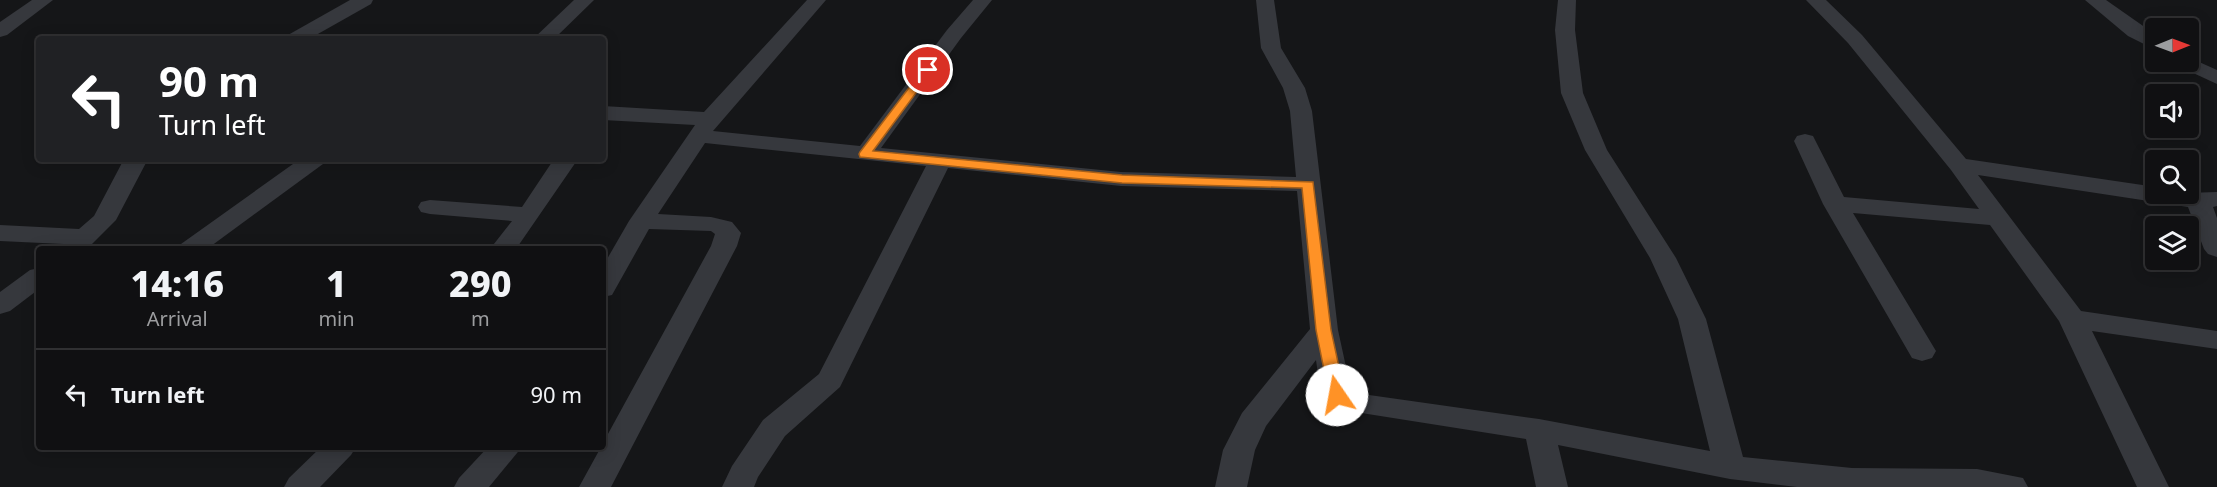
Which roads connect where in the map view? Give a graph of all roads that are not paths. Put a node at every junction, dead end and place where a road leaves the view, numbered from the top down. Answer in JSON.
{"nodes":[{"id":1,"x":44,"y":0,"type":"edge"},
{"id":2,"x":364,"y":0,"type":"edge"},
{"id":3,"x":585,"y":0,"type":"edge"},
{"id":4,"x":817,"y":0,"type":"edge"},
{"id":5,"x":983,"y":0,"type":"edge"},
{"id":6,"x":1265,"y":0,"type":"edge"},
{"id":7,"x":1567,"y":0,"type":"edge"},
{"id":8,"x":1815,"y":0,"type":"edge"},
{"id":9,"x":2094,"y":0,"type":"edge"},
{"id":10,"x":0,"y":31,"type":"edge"},
{"id":11,"x":300,"y":36,"type":"edge"},
{"id":12,"x":546,"y":36,"type":"edge"},
{"id":13,"x":2145,"y":38,"type":"edge"},
{"id":14,"x":2199,"y":69,"type":"edge"},
{"id":15,"x":2217,"y":78,"type":"edge"},
{"id":16,"x":606,"y":113,"type":"edge"},
{"id":17,"x":704,"y":128,"type":"junction"},
{"id":18,"x":1805,"y":141,"type":"dead end"},
{"id":19,"x":865,"y":154,"type":"junction"},
{"id":20,"x":939,"y":161,"type":"junction"},
{"id":21,"x":134,"y":162,"type":"edge"},
{"id":22,"x":311,"y":162,"type":"edge"},
{"id":23,"x":564,"y":162,"type":"edge"},
{"id":24,"x":1959,"y":165,"type":"junction"},
{"id":25,"x":1308,"y":184,"type":"junction"},
{"id":26,"x":2207,"y":200,"type":"edge"},
{"id":27,"x":1835,"y":204,"type":"junction"},
{"id":28,"x":430,"y":207,"type":"dead end"},
{"id":29,"x":529,"y":215,"type":"junction"},
{"id":30,"x":1999,"y":218,"type":"junction"},
{"id":31,"x":641,"y":221,"type":"junction"},
{"id":32,"x":0,"y":233,"type":"edge"},
{"id":33,"x":78,"y":243,"type":"edge"},
{"id":34,"x":194,"y":246,"type":"edge"},
{"id":35,"x":505,"y":246,"type":"edge"},
{"id":36,"x":2217,"y":249,"type":"edge"},
{"id":37,"x":607,"y":275,"type":"edge"},
{"id":38,"x":36,"y":278,"type":"edge"},
{"id":39,"x":0,"y":305,"type":"edge"},
{"id":40,"x":2072,"y":319,"type":"junction"},
{"id":41,"x":1324,"y":330,"type":"junction"},
{"id":42,"x":2217,"y":340,"type":"edge"},
{"id":43,"x":1922,"y":351,"type":"dead end"},
{"id":44,"x":1539,"y":430,"type":"junction"},
{"id":45,"x":337,"y":450,"type":"edge"},
{"id":46,"x":503,"y":450,"type":"edge"},
{"id":47,"x":1730,"y":467,"type":"junction"},
{"id":48,"x":300,"y":487,"type":"edge"},
{"id":49,"x":470,"y":487,"type":"edge"},
{"id":50,"x":595,"y":487,"type":"edge"},
{"id":51,"x":738,"y":487,"type":"edge"},
{"id":52,"x":1231,"y":487,"type":"edge"},
{"id":53,"x":1552,"y":487,"type":"edge"},
{"id":54,"x":2012,"y":487,"type":"edge"},
{"id":55,"x":2153,"y":487,"type":"edge"}],
"edges":[{"from":1,"to":10,"type":"street"},
{"from":2,"to":11,"type":"street"},
{"from":3,"to":12,"type":"street"},
{"from":4,"to":17,"type":"street"},
{"from":5,"to":19,"type":"street"},
{"from":6,"to":25,"type":"street"},
{"from":7,"to":47,"type":"street"},
{"from":8,"to":24,"type":"street"},
{"from":9,"to":13,"type":"street"},
{"from":14,"to":15,"type":"street"},
{"from":16,"to":17,"type":"street"},
{"from":17,"to":19,"type":"street"},
{"from":17,"to":31,"type":"street"},
{"from":18,"to":27,"type":"street"},
{"from":19,"to":20,"type":"street"},
{"from":20,"to":25,"type":"street"},
{"from":20,"to":51,"type":"street"},
{"from":21,"to":33,"type":"street"},
{"from":22,"to":34,"type":"street"},
{"from":23,"to":29,"type":"street"},
{"from":24,"to":26,"type":"street"},
{"from":24,"to":30,"type":"street"},
{"from":25,"to":41,"type":"street"},
{"from":26,"to":36,"type":"street"},
{"from":27,"to":30,"type":"street"},
{"from":27,"to":43,"type":"street"},
{"from":28,"to":29,"type":"street"},
{"from":29,"to":35,"type":"street"},
{"from":30,"to":40,"type":"street"},
{"from":31,"to":37,"type":"street"},
{"from":31,"to":50,"type":"street"},
{"from":32,"to":33,"type":"street"},
{"from":38,"to":39,"type":"street"},
{"from":40,"to":42,"type":"street"},
{"from":40,"to":55,"type":"street"},
{"from":41,"to":44,"type":"street"},
{"from":41,"to":52,"type":"street"},
{"from":44,"to":47,"type":"street"},
{"from":44,"to":53,"type":"street"},
{"from":45,"to":48,"type":"street"},
{"from":46,"to":49,"type":"street"},
{"from":47,"to":54,"type":"street"}]}
